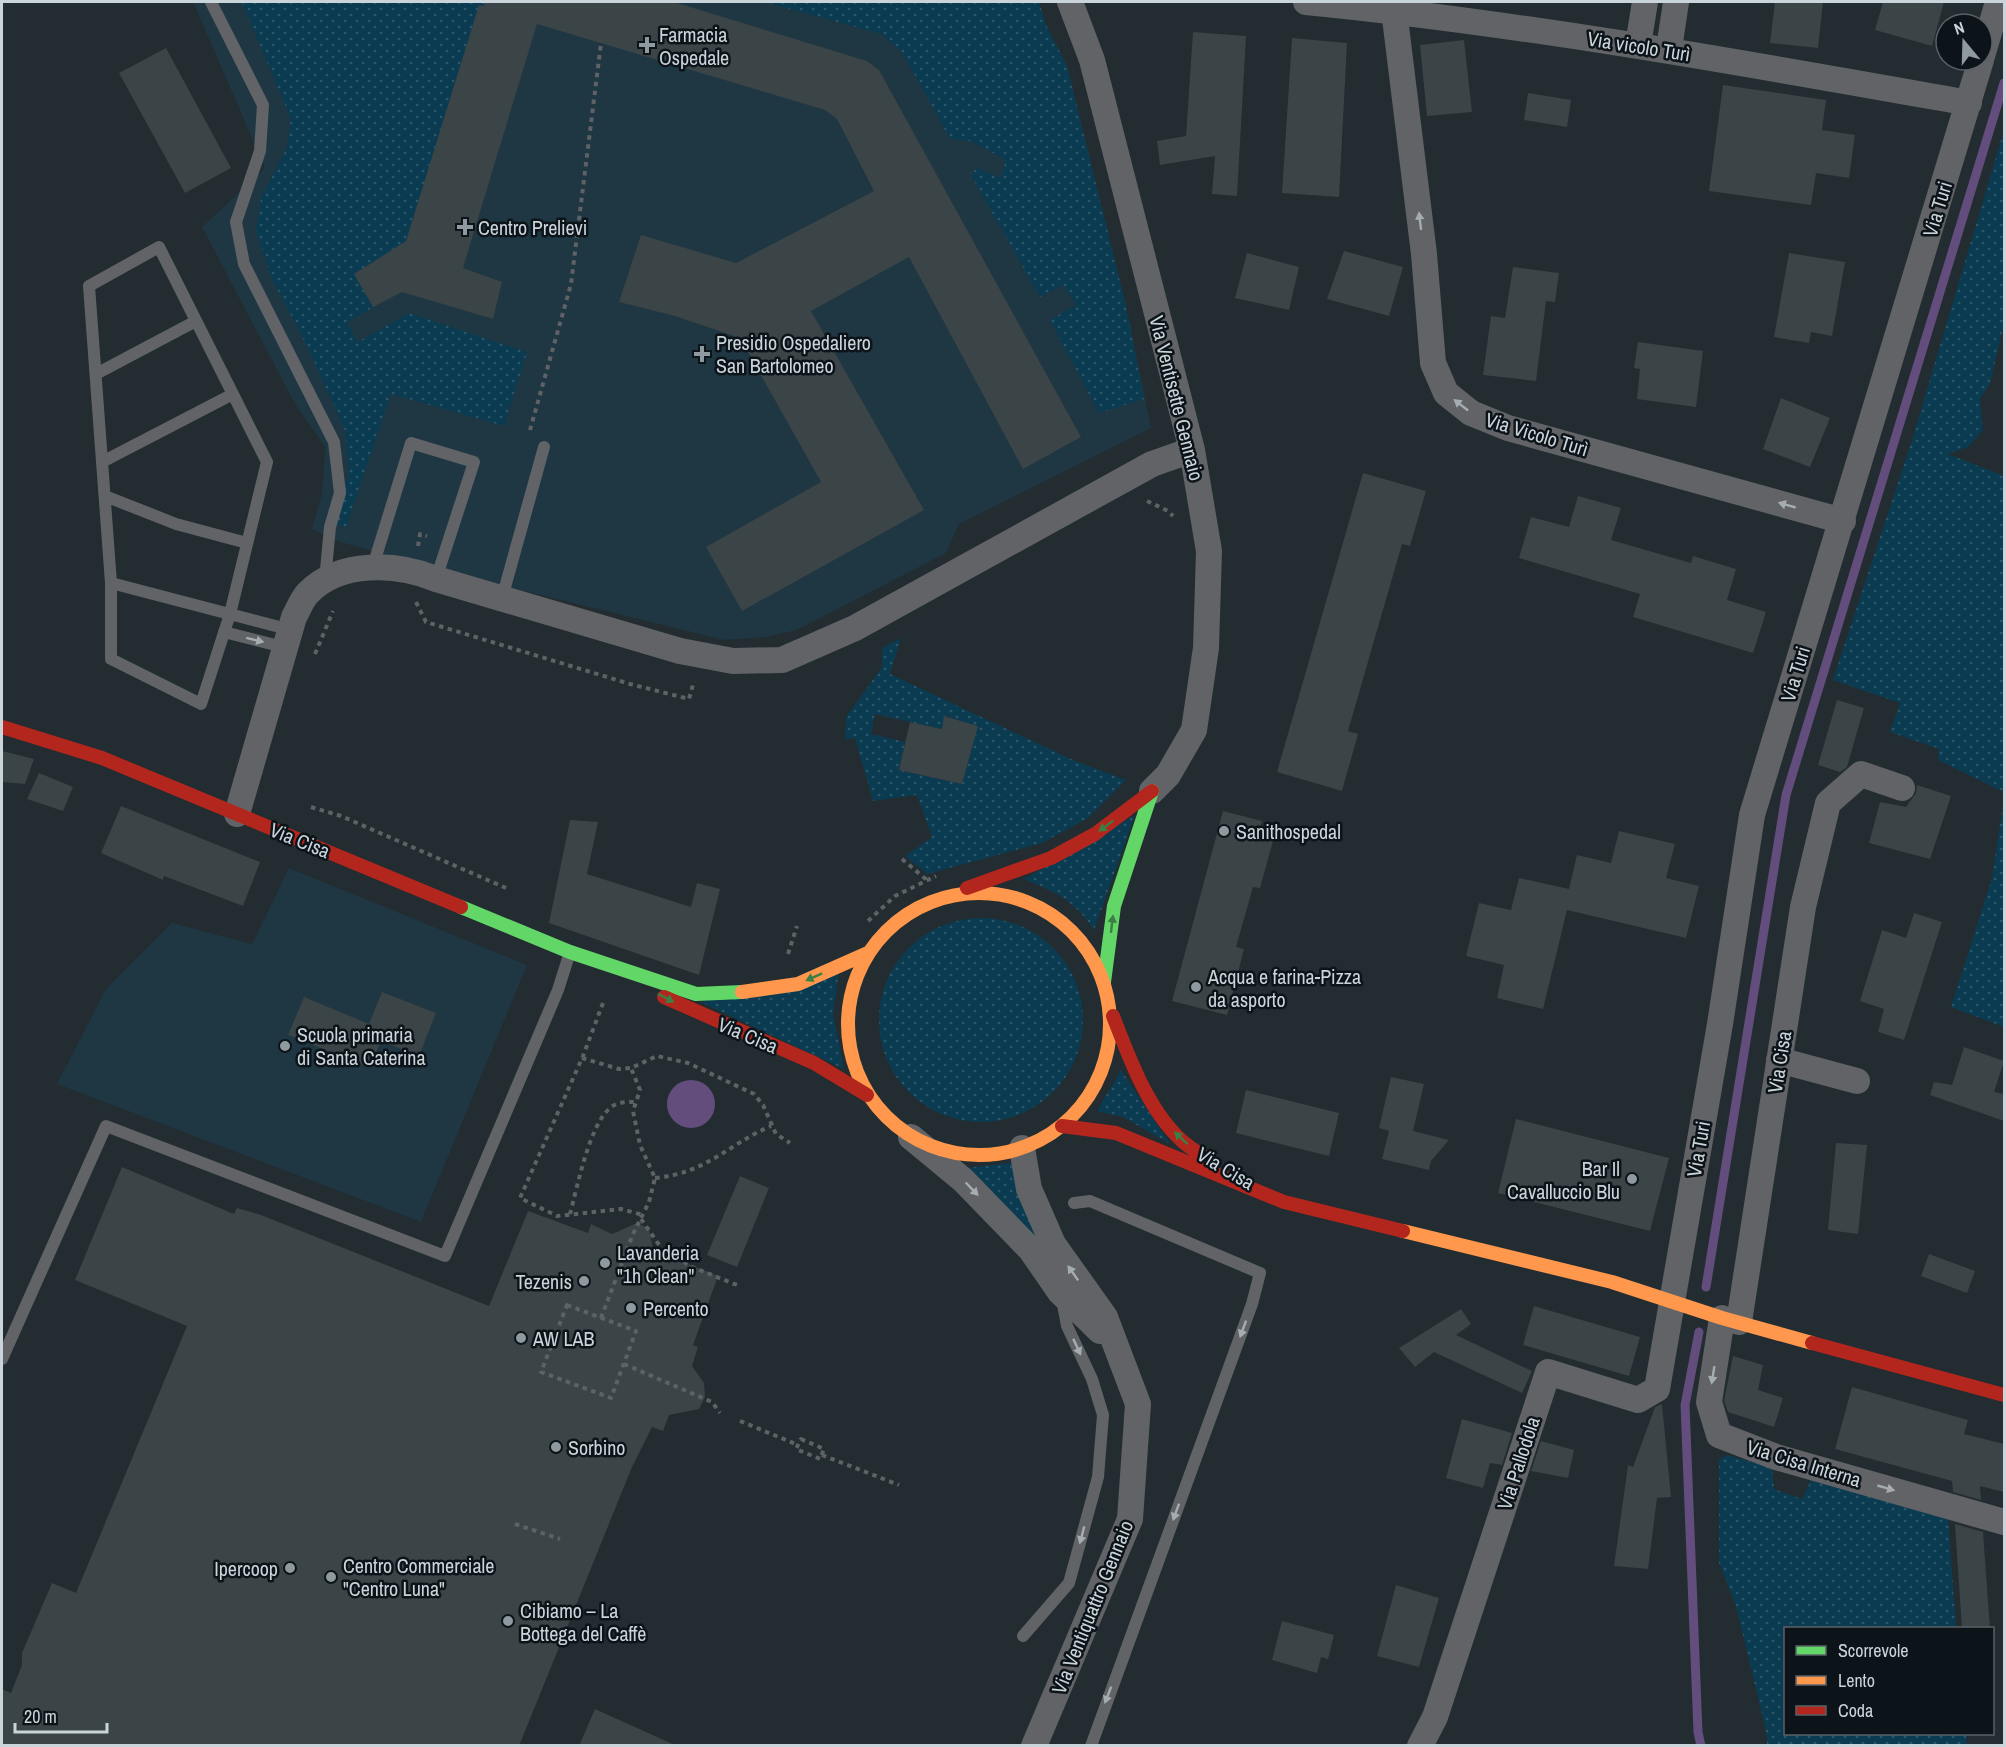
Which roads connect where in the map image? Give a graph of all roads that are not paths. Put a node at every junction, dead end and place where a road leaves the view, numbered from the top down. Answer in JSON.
{"nodes":[{"id":1,"x":211,"y":2,"type":"edge"},
{"id":2,"x":1070,"y":2,"type":"edge"},
{"id":3,"x":1306,"y":2,"type":"edge"},
{"id":4,"x":1645,"y":2,"type":"edge"},
{"id":5,"x":1676,"y":2,"type":"edge"},
{"id":6,"x":1394,"y":6,"type":"edge"},
{"id":7,"x":1638,"y":45,"type":"junction"},
{"id":8,"x":1669,"y":50,"type":"junction"},
{"id":9,"x":1977,"y":72,"type":"edge"},
{"id":10,"x":1969,"y":103,"type":"junction"},
{"id":11,"x":196,"y":321,"type":"junction"},
{"id":12,"x":96,"y":374,"type":"junction"},
{"id":13,"x":232,"y":394,"type":"junction"},
{"id":14,"x":544,"y":447,"type":"dead end"},
{"id":15,"x":1192,"y":450,"type":"junction"},
{"id":16,"x":102,"y":462,"type":"junction"},
{"id":17,"x":105,"y":496,"type":"junction"},
{"id":18,"x":1843,"y":521,"type":"junction"},
{"id":19,"x":247,"y":543,"type":"junction"},
{"id":20,"x":373,"y":566,"type":"junction"},
{"id":21,"x":436,"y":579,"type":"junction"},
{"id":22,"x":111,"y":583,"type":"junction"},
{"id":23,"x":332,"y":591,"type":"junction"},
{"id":24,"x":502,"y":598,"type":"junction"},
{"id":25,"x":230,"y":614,"type":"junction"},
{"id":26,"x":224,"y":632,"type":"junction"},
{"id":27,"x":289,"y":639,"type":"junction"},
{"id":28,"x":2,"y":727,"type":"edge"},
{"id":29,"x":1902,"y":788,"type":"dead end"},
{"id":30,"x":1152,"y":791,"type":"junction"},
{"id":31,"x":237,"y":814,"type":"junction"},
{"id":32,"x":943,"y":897,"type":"junction"},
{"id":33,"x":570,"y":952,"type":"junction"},
{"id":34,"x":868,"y":953,"type":"junction"},
{"id":35,"x":595,"y":963,"type":"junction"},
{"id":36,"x":1104,"y":982,"type":"junction"},
{"id":37,"x":1107,"y":1001,"type":"junction"},
{"id":38,"x":1779,"y":1060,"type":"junction"},
{"id":39,"x":1857,"y":1081,"type":"dead end"},
{"id":40,"x":867,"y":1095,"type":"junction"},
{"id":41,"x":1062,"y":1125,"type":"junction"},
{"id":42,"x":911,"y":1137,"type":"junction"},
{"id":43,"x":1022,"y":1148,"type":"junction"},
{"id":44,"x":1284,"y":1202,"type":"junction"},
{"id":45,"x":1074,"y":1203,"type":"dead end"},
{"id":46,"x":1060,"y":1292,"type":"junction"},
{"id":47,"x":1671,"y":1303,"type":"junction"},
{"id":48,"x":1731,"y":1320,"type":"junction"},
{"id":49,"x":2,"y":1359,"type":"edge"},
{"id":50,"x":1123,"y":1359,"type":"junction"},
{"id":51,"x":2004,"y":1395,"type":"edge"},
{"id":52,"x":2004,"y":1522,"type":"edge"},
{"id":53,"x":1023,"y":1636,"type":"dead end"},
{"id":54,"x":1034,"y":1746,"type":"edge"},
{"id":55,"x":1091,"y":1746,"type":"edge"},
{"id":56,"x":1420,"y":1746,"type":"edge"}],
"edges":[{"from":1,"to":23,"type":"lane"},
{"from":2,"to":15,"type":"street","name":"Via Ventisette Gennaio"},
{"from":3,"to":6,"type":"street","name":"Via vicolo Turì"},
{"from":4,"to":7,"type":"street"},
{"from":5,"to":8,"type":"street"},
{"from":6,"to":7,"type":"street","name":"Via vicolo Turì"},
{"from":18,"to":6,"type":"street","name":"Via Vicolo Turì","one_way":true},
{"from":7,"to":8,"type":"street","name":"Via vicolo Turì"},
{"from":8,"to":10,"type":"street","name":"Via vicolo Turì"},
{"from":9,"to":10,"type":"street","name":"Via Turi"},
{"from":10,"to":18,"type":"street","name":"Via Turi"},
{"from":11,"to":12,"type":"lane"},
{"from":11,"to":12,"type":"lane"},
{"from":11,"to":13,"type":"lane"},
{"from":12,"to":16,"type":"lane"},
{"from":13,"to":16,"type":"lane"},
{"from":13,"to":19,"type":"lane"},
{"from":14,"to":24,"type":"lane"},
{"from":15,"to":24,"type":"street"},
{"from":15,"to":30,"type":"street","name":"Via Ventisette Gennaio"},
{"from":16,"to":17,"type":"lane"},
{"from":17,"to":19,"type":"lane"},
{"from":17,"to":22,"type":"lane"},
{"from":18,"to":47,"type":"street","name":"Via Turi"},
{"from":19,"to":25,"type":"lane"},
{"from":20,"to":21,"type":"street"},
{"from":20,"to":21,"type":"lane"},
{"from":20,"to":23,"type":"street"},
{"from":21,"to":24,"type":"street"},
{"from":22,"to":25,"type":"lane"},
{"from":22,"to":26,"type":"lane"},
{"from":23,"to":27,"type":"street"},
{"from":25,"to":26,"type":"lane"},
{"from":25,"to":27,"type":"lane"},
{"from":26,"to":27,"type":"lane","one_way":true},
{"from":27,"to":31,"type":"street"},
{"from":28,"to":31,"type":"street","name":"Via Cisa"},
{"from":29,"to":38,"type":"street","name":"Via Cisa"},
{"from":30,"to":32,"type":"street","name":"Via Ventisette Gennaio","one_way":true},
{"from":36,"to":30,"type":"street","name":"Via Ventisette Gennaio","one_way":true},
{"from":31,"to":33,"type":"street","name":"Via Cisa"},
{"from":32,"to":34,"type":"street"},
{"from":32,"to":36,"type":"street"},
{"from":33,"to":35,"type":"street","name":"Via Cisa"},
{"from":33,"to":49,"type":"lane"},
{"from":34,"to":35,"type":"street","name":"Via Cisa","one_way":true},
{"from":34,"to":40,"type":"street"},
{"from":35,"to":40,"type":"street","name":"Via Cisa","one_way":true},
{"from":36,"to":37,"type":"street"},
{"from":37,"to":41,"type":"street"},
{"from":44,"to":37,"type":"street","name":"Via Cisa","one_way":true},
{"from":38,"to":39,"type":"street"},
{"from":38,"to":48,"type":"street","name":"Via Cisa"},
{"from":40,"to":42,"type":"street"},
{"from":41,"to":43,"type":"street"},
{"from":41,"to":44,"type":"street","name":"Via Cisa"},
{"from":42,"to":43,"type":"street"},
{"from":42,"to":46,"type":"street","name":"Via Ventiquattro Gennaio","one_way":true},
{"from":50,"to":43,"type":"street","name":"Via Ventiquattro Gennaio","one_way":true},
{"from":44,"to":47,"type":"street","name":"Via Cisa"},
{"from":45,"to":55,"type":"lane","one_way":true},
{"from":46,"to":50,"type":"street","name":"Via Ventiquattro Gennaio"},
{"from":46,"to":53,"type":"lane","one_way":true},
{"from":47,"to":48,"type":"street","name":"Via Cisa"},
{"from":47,"to":56,"type":"street","name":"Via Pallodola"},
{"from":48,"to":51,"type":"street","name":"Via Cisa"},
{"from":48,"to":52,"type":"street","name":"Via Cisa Interna","one_way":true},
{"from":50,"to":54,"type":"street","name":"Via Ventiquattro Gennaio"}]}
